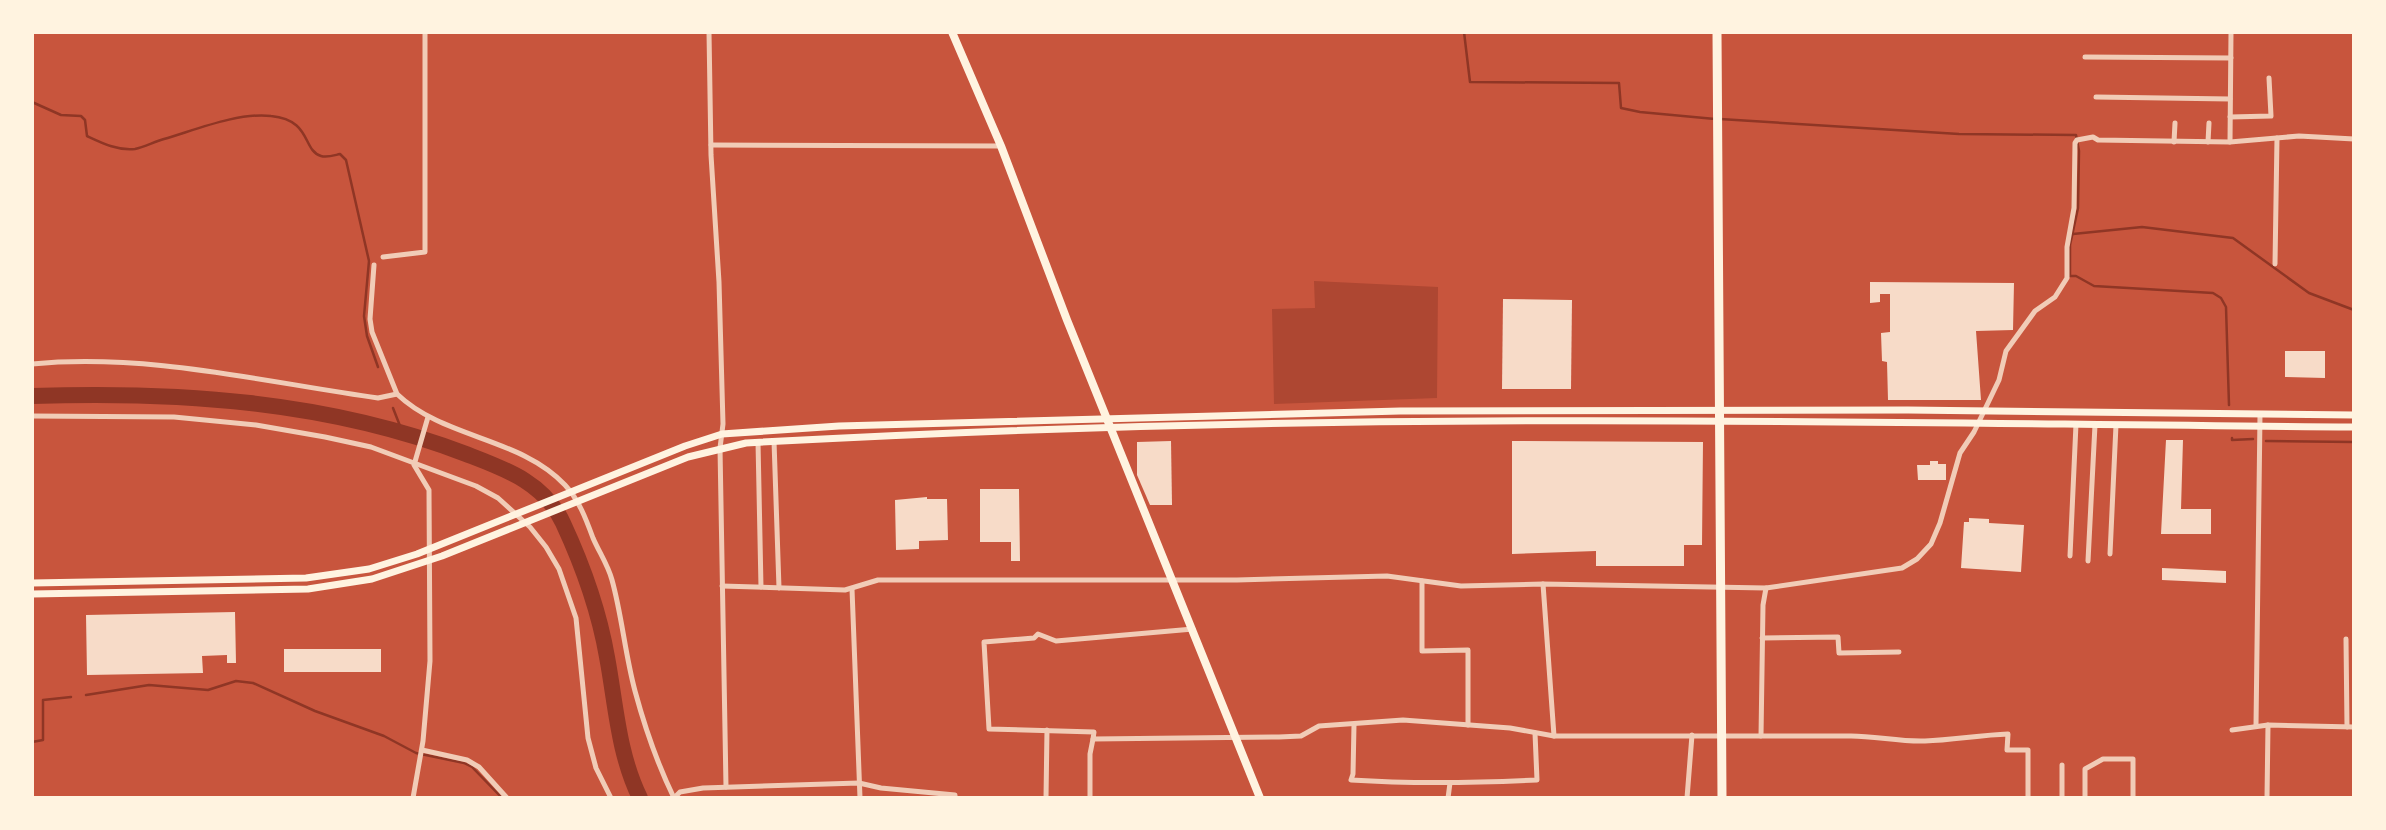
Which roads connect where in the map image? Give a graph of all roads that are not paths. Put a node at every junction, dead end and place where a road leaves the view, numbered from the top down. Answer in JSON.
{"nodes":[{"id":1,"x":424,"y":32,"type":"edge"},
{"id":2,"x":709,"y":32,"type":"edge"},
{"id":3,"x":952,"y":32,"type":"edge"},
{"id":4,"x":1717,"y":32,"type":"edge"},
{"id":5,"x":2231,"y":32,"type":"edge"},
{"id":6,"x":2085,"y":57,"type":"dead end"},
{"id":7,"x":2231,"y":58,"type":"junction"},
{"id":8,"x":2269,"y":78,"type":"dead end"},
{"id":9,"x":2096,"y":96,"type":"dead end"},
{"id":10,"x":2230,"y":99,"type":"junction"},
{"id":11,"x":2230,"y":117,"type":"junction"},
{"id":12,"x":2175,"y":123,"type":"dead end"},
{"id":13,"x":2209,"y":123,"type":"dead end"},
{"id":14,"x":2277,"y":138,"type":"junction"},
{"id":15,"x":2354,"y":139,"type":"edge"},
{"id":16,"x":2174,"y":142,"type":"junction"},
{"id":17,"x":2208,"y":142,"type":"junction"},
{"id":18,"x":2230,"y":142,"type":"junction"},
{"id":19,"x":711,"y":145,"type":"junction"},
{"id":20,"x":1001,"y":146,"type":"junction"},
{"id":21,"x":384,"y":257,"type":"dead end"},
{"id":22,"x":2275,"y":264,"type":"dead end"},
{"id":23,"x":374,"y":266,"type":"dead end"},
{"id":24,"x":32,"y":364,"type":"edge"},
{"id":25,"x":397,"y":394,"type":"junction"},
{"id":26,"x":1720,"y":410,"type":"junction"},
{"id":27,"x":1983,"y":411,"type":"junction"},
{"id":28,"x":2260,"y":415,"type":"junction"},
{"id":29,"x":2354,"y":415,"type":"edge"},
{"id":30,"x":32,"y":416,"type":"edge"},
{"id":31,"x":428,"y":418,"type":"junction"},
{"id":32,"x":1106,"y":418,"type":"junction"},
{"id":33,"x":1720,"y":422,"type":"junction"},
{"id":34,"x":1978,"y":424,"type":"junction"},
{"id":35,"x":2076,"y":424,"type":"junction"},
{"id":36,"x":2095,"y":424,"type":"junction"},
{"id":37,"x":2116,"y":425,"type":"junction"},
{"id":38,"x":2261,"y":426,"type":"junction"},
{"id":39,"x":2354,"y":427,"type":"edge"},
{"id":40,"x":1112,"y":429,"type":"junction"},
{"id":41,"x":722,"y":434,"type":"junction"},
{"id":42,"x":774,"y":441,"type":"junction"},
{"id":43,"x":758,"y":442,"type":"junction"},
{"id":44,"x":720,"y":448,"type":"junction"},
{"id":45,"x":414,"y":463,"type":"junction"},
{"id":46,"x":569,"y":492,"type":"junction"},
{"id":47,"x":576,"y":501,"type":"junction"},
{"id":48,"x":517,"y":514,"type":"junction"},
{"id":49,"x":526,"y":522,"type":"junction"},
{"id":50,"x":429,"y":549,"type":"junction"},
{"id":51,"x":2110,"y":554,"type":"dead end"},
{"id":52,"x":2070,"y":556,"type":"dead end"},
{"id":53,"x":429,"y":561,"type":"junction"},
{"id":54,"x":2088,"y":561,"type":"dead end"},
{"id":55,"x":1173,"y":580,"type":"junction"},
{"id":56,"x":1422,"y":581,"type":"junction"},
{"id":57,"x":32,"y":583,"type":"edge"},
{"id":58,"x":1543,"y":584,"type":"junction"},
{"id":59,"x":722,"y":586,"type":"junction"},
{"id":60,"x":761,"y":587,"type":"junction"},
{"id":61,"x":1722,"y":587,"type":"junction"},
{"id":62,"x":778,"y":588,"type":"junction"},
{"id":63,"x":1766,"y":588,"type":"junction"},
{"id":64,"x":852,"y":589,"type":"junction"},
{"id":65,"x":32,"y":594,"type":"edge"},
{"id":66,"x":1193,"y":629,"type":"junction"},
{"id":67,"x":1762,"y":638,"type":"junction"},
{"id":68,"x":2346,"y":639,"type":"dead end"},
{"id":69,"x":1899,"y":652,"type":"dead end"},
{"id":70,"x":1354,"y":724,"type":"junction"},
{"id":71,"x":1468,"y":725,"type":"junction"},
{"id":72,"x":2268,"y":725,"type":"junction"},
{"id":73,"x":2256,"y":726,"type":"junction"},
{"id":74,"x":2347,"y":727,"type":"junction"},
{"id":75,"x":2354,"y":727,"type":"edge"},
{"id":76,"x":1047,"y":730,"type":"junction"},
{"id":77,"x":2232,"y":730,"type":"dead end"},
{"id":78,"x":1535,"y":733,"type":"junction"},
{"id":79,"x":1722,"y":734,"type":"junction"},
{"id":80,"x":1692,"y":735,"type":"junction"},
{"id":81,"x":1554,"y":736,"type":"junction"},
{"id":82,"x":1761,"y":736,"type":"junction"},
{"id":83,"x":1236,"y":737,"type":"junction"},
{"id":84,"x":1093,"y":738,"type":"junction"},
{"id":85,"x":421,"y":752,"type":"junction"},
{"id":86,"x":2062,"y":764,"type":"dead end"},
{"id":87,"x":859,"y":783,"type":"junction"},
{"id":88,"x":1450,"y":783,"type":"junction"},
{"id":89,"x":726,"y":787,"type":"junction"},
{"id":90,"x":413,"y":798,"type":"edge"},
{"id":91,"x":507,"y":798,"type":"edge"},
{"id":92,"x":611,"y":798,"type":"edge"},
{"id":93,"x":674,"y":798,"type":"edge"},
{"id":94,"x":860,"y":798,"type":"edge"},
{"id":95,"x":955,"y":798,"type":"edge"},
{"id":96,"x":1046,"y":798,"type":"edge"},
{"id":97,"x":1090,"y":798,"type":"edge"},
{"id":98,"x":1260,"y":798,"type":"edge"},
{"id":99,"x":1448,"y":798,"type":"edge"},
{"id":100,"x":1687,"y":798,"type":"edge"},
{"id":101,"x":1722,"y":798,"type":"edge"},
{"id":102,"x":2028,"y":798,"type":"edge"},
{"id":103,"x":2062,"y":798,"type":"edge"},
{"id":104,"x":2085,"y":798,"type":"edge"},
{"id":105,"x":2132,"y":798,"type":"edge"},
{"id":106,"x":2267,"y":798,"type":"edge"}],
"edges":[{"from":1,"to":21,"type":"street"},
{"from":2,"to":19,"type":"street"},
{"from":3,"to":20,"type":"main road"},
{"from":4,"to":26,"type":"highway"},
{"from":5,"to":7,"type":"street"},
{"from":6,"to":7,"type":"street"},
{"from":7,"to":10,"type":"street"},
{"from":8,"to":11,"type":"street"},
{"from":9,"to":10,"type":"street"},
{"from":10,"to":11,"type":"street"},
{"from":11,"to":18,"type":"street"},
{"from":12,"to":16,"type":"street"},
{"from":13,"to":17,"type":"street"},
{"from":14,"to":15,"type":"street"},
{"from":14,"to":18,"type":"street"},
{"from":14,"to":22,"type":"street"},
{"from":16,"to":17,"type":"street"},
{"from":16,"to":27,"type":"street"},
{"from":17,"to":18,"type":"street"},
{"from":19,"to":20,"type":"street"},
{"from":19,"to":41,"type":"street"},
{"from":20,"to":32,"type":"main road"},
{"from":23,"to":25,"type":"street"},
{"from":24,"to":25,"type":"street"},
{"from":25,"to":31,"type":"street"},
{"from":26,"to":27,"type":"main road"},
{"from":26,"to":32,"type":"main road"},
{"from":26,"to":33,"type":"highway"},
{"from":27,"to":28,"type":"main road"},
{"from":27,"to":34,"type":"street"},
{"from":28,"to":29,"type":"main road"},
{"from":28,"to":38,"type":"street"},
{"from":30,"to":45,"type":"street"},
{"from":31,"to":45,"type":"street"},
{"from":31,"to":46,"type":"street"},
{"from":32,"to":40,"type":"main road"},
{"from":32,"to":41,"type":"main road"},
{"from":33,"to":34,"type":"main road"},
{"from":33,"to":40,"type":"main road"},
{"from":33,"to":61,"type":"highway"},
{"from":34,"to":35,"type":"main road"},
{"from":34,"to":63,"type":"street"},
{"from":35,"to":36,"type":"main road"},
{"from":35,"to":52,"type":"street"},
{"from":36,"to":37,"type":"main road"},
{"from":36,"to":54,"type":"street"},
{"from":37,"to":38,"type":"main road"},
{"from":37,"to":51,"type":"street"},
{"from":38,"to":39,"type":"main road"},
{"from":38,"to":73,"type":"street"},
{"from":40,"to":42,"type":"main road"},
{"from":40,"to":55,"type":"main road"},
{"from":41,"to":44,"type":"street"},
{"from":41,"to":46,"type":"main road"},
{"from":42,"to":43,"type":"main road"},
{"from":42,"to":62,"type":"street"},
{"from":43,"to":44,"type":"main road"},
{"from":43,"to":60,"type":"street"},
{"from":44,"to":47,"type":"main road"},
{"from":44,"to":59,"type":"street"},
{"from":45,"to":48,"type":"street"},
{"from":45,"to":50,"type":"street"},
{"from":46,"to":47,"type":"street"},
{"from":46,"to":48,"type":"main road"},
{"from":47,"to":49,"type":"main road"},
{"from":47,"to":93,"type":"street"},
{"from":48,"to":49,"type":"street"},
{"from":48,"to":50,"type":"main road"},
{"from":49,"to":53,"type":"main road"},
{"from":49,"to":92,"type":"street"},
{"from":50,"to":53,"type":"street"},
{"from":50,"to":57,"type":"main road"},
{"from":53,"to":65,"type":"main road"},
{"from":53,"to":85,"type":"street"},
{"from":55,"to":56,"type":"street"},
{"from":55,"to":64,"type":"street"},
{"from":55,"to":66,"type":"main road"},
{"from":56,"to":58,"type":"street"},
{"from":56,"to":71,"type":"street"},
{"from":58,"to":61,"type":"street"},
{"from":58,"to":81,"type":"street"},
{"from":59,"to":60,"type":"street"},
{"from":59,"to":89,"type":"street"},
{"from":60,"to":62,"type":"street"},
{"from":61,"to":63,"type":"street"},
{"from":61,"to":79,"type":"highway"},
{"from":62,"to":64,"type":"street"},
{"from":63,"to":67,"type":"street"},
{"from":64,"to":87,"type":"street"},
{"from":66,"to":76,"type":"street"},
{"from":66,"to":83,"type":"main road"},
{"from":67,"to":69,"type":"street"},
{"from":67,"to":82,"type":"street"},
{"from":68,"to":74,"type":"street"},
{"from":70,"to":71,"type":"street"},
{"from":70,"to":83,"type":"street"},
{"from":70,"to":88,"type":"street"},
{"from":71,"to":78,"type":"street"},
{"from":72,"to":73,"type":"street"},
{"from":72,"to":74,"type":"street"},
{"from":72,"to":106,"type":"street"},
{"from":73,"to":77,"type":"street"},
{"from":74,"to":75,"type":"street"},
{"from":76,"to":84,"type":"street"},
{"from":76,"to":96,"type":"street"},
{"from":78,"to":81,"type":"street"},
{"from":78,"to":88,"type":"street"},
{"from":79,"to":80,"type":"street"},
{"from":79,"to":82,"type":"street"},
{"from":79,"to":101,"type":"highway"},
{"from":80,"to":81,"type":"street"},
{"from":80,"to":100,"type":"street"},
{"from":82,"to":102,"type":"street"},
{"from":83,"to":84,"type":"street"},
{"from":83,"to":98,"type":"main road"},
{"from":84,"to":97,"type":"street"},
{"from":85,"to":90,"type":"street"},
{"from":85,"to":91,"type":"street"},
{"from":86,"to":103,"type":"street"},
{"from":87,"to":89,"type":"street"},
{"from":87,"to":94,"type":"street"},
{"from":87,"to":95,"type":"street"},
{"from":88,"to":99,"type":"street"},
{"from":89,"to":93,"type":"street"},
{"from":104,"to":105,"type":"street"}]}
